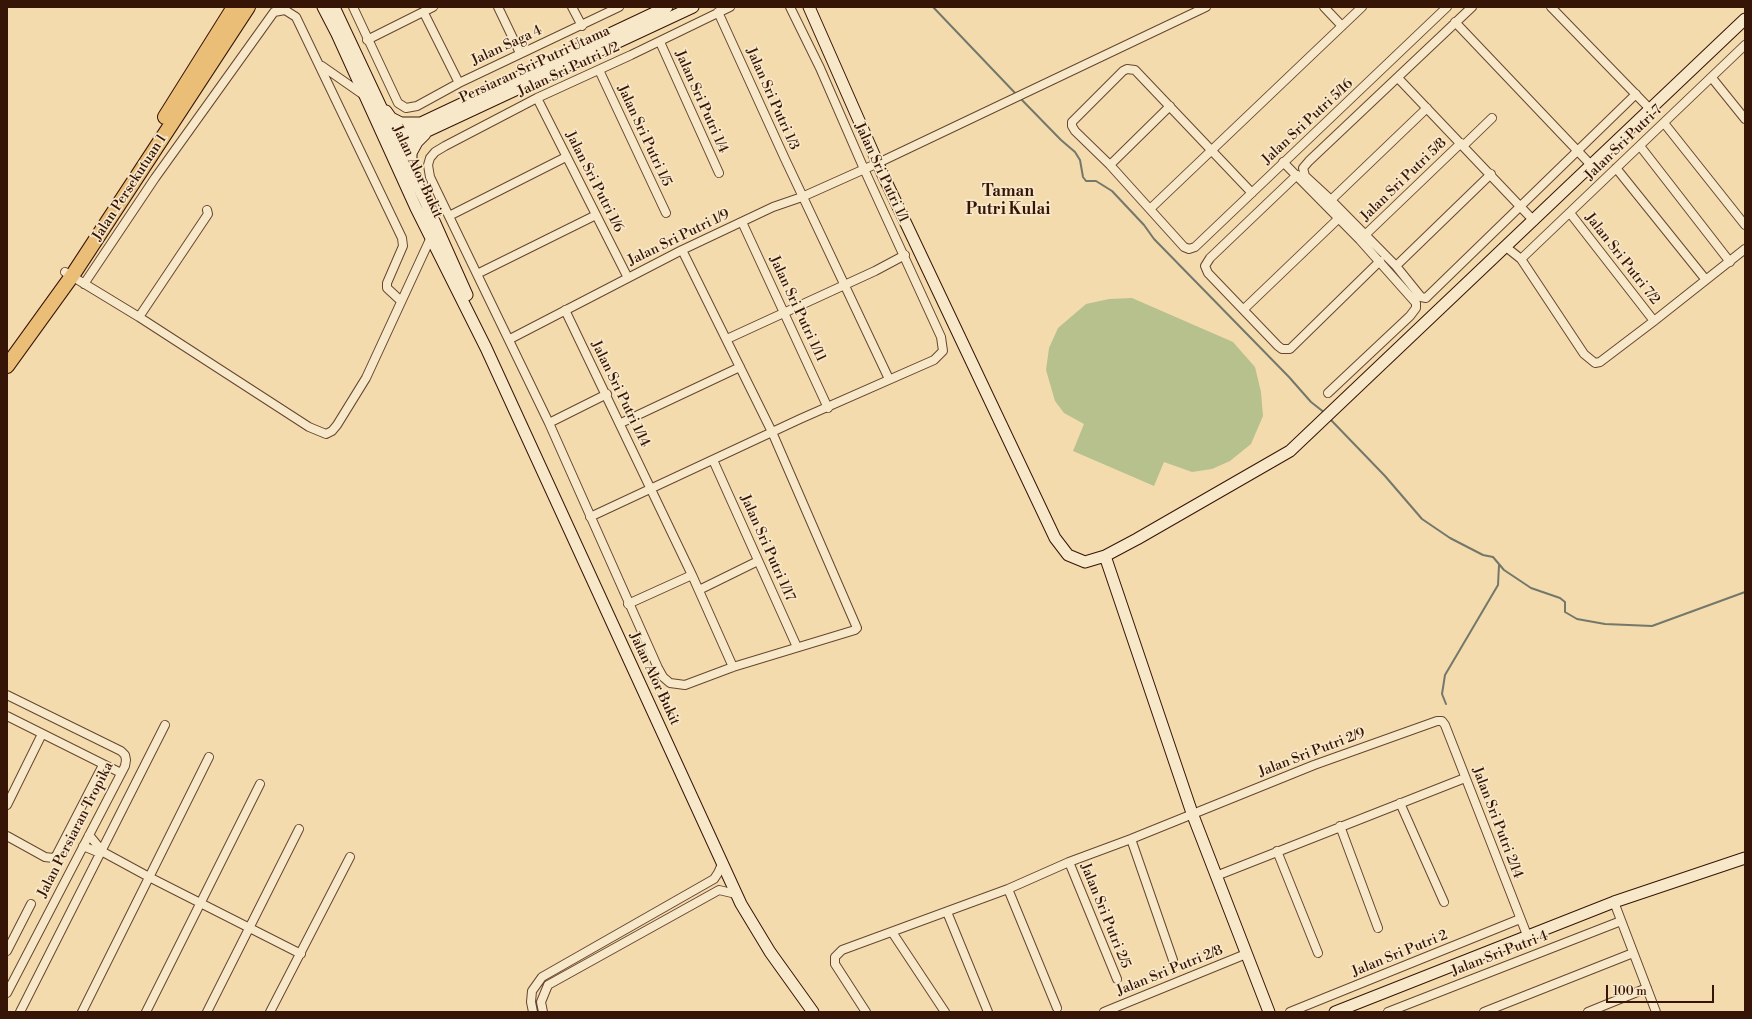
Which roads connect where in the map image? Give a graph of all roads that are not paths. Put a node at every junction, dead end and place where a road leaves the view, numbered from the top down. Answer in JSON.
{"nodes":[{"id":1,"x":234,"y":7,"type":"edge"},
{"id":2,"x":248,"y":7,"type":"edge"},
{"id":3,"x":323,"y":7,"type":"edge"},
{"id":4,"x":334,"y":7,"type":"edge"},
{"id":5,"x":353,"y":7,"type":"edge"},
{"id":6,"x":433,"y":7,"type":"edge"},
{"id":7,"x":498,"y":7,"type":"edge"},
{"id":8,"x":572,"y":7,"type":"edge"},
{"id":9,"x":619,"y":7,"type":"edge"},
{"id":10,"x":667,"y":7,"type":"edge"},
{"id":11,"x":693,"y":7,"type":"edge"},
{"id":12,"x":730,"y":7,"type":"edge"},
{"id":13,"x":790,"y":7,"type":"edge"},
{"id":14,"x":809,"y":7,"type":"edge"},
{"id":15,"x":1206,"y":7,"type":"edge"},
{"id":16,"x":1324,"y":7,"type":"edge"},
{"id":17,"x":1362,"y":7,"type":"edge"},
{"id":18,"x":1472,"y":7,"type":"edge"},
{"id":19,"x":1551,"y":7,"type":"edge"},
{"id":20,"x":1444,"y":8,"type":"edge"},
{"id":21,"x":718,"y":12,"type":"junction"},
{"id":22,"x":424,"y":13,"type":"junction"},
{"id":23,"x":1745,"y":19,"type":"edge"},
{"id":24,"x":1455,"y":22,"type":"junction"},
{"id":25,"x":582,"y":26,"type":"junction"},
{"id":26,"x":1342,"y":26,"type":"junction"},
{"id":27,"x":367,"y":40,"type":"junction"},
{"id":28,"x":660,"y":42,"type":"junction"},
{"id":29,"x":1745,"y":44,"type":"edge"},
{"id":30,"x":520,"y":53,"type":"junction"},
{"id":31,"x":321,"y":66,"type":"junction"},
{"id":32,"x":599,"y":70,"type":"junction"},
{"id":33,"x":1398,"y":78,"type":"junction"},
{"id":34,"x":1712,"y":78,"type":"junction"},
{"id":35,"x":459,"y":83,"type":"junction"},
{"id":36,"x":1636,"y":94,"type":"junction"},
{"id":37,"x":371,"y":96,"type":"junction"},
{"id":38,"x":537,"y":98,"type":"junction"},
{"id":39,"x":1170,"y":106,"type":"junction"},
{"id":40,"x":1427,"y":108,"type":"junction"},
{"id":41,"x":1649,"y":108,"type":"junction"},
{"id":42,"x":1492,"y":118,"type":"dead end"},
{"id":43,"x":1745,"y":119,"type":"edge"},
{"id":44,"x":1664,"y":122,"type":"junction"},
{"id":45,"x":421,"y":123,"type":"junction"},
{"id":46,"x":427,"y":132,"type":"junction"},
{"id":47,"x":392,"y":142,"type":"junction"},
{"id":48,"x":1462,"y":145,"type":"junction"},
{"id":49,"x":1640,"y":146,"type":"junction"},
{"id":50,"x":1212,"y":150,"type":"junction"},
{"id":51,"x":1579,"y":152,"type":"junction"},
{"id":52,"x":566,"y":157,"type":"junction"},
{"id":53,"x":1284,"y":162,"type":"junction"},
{"id":54,"x":878,"y":163,"type":"junction"},
{"id":55,"x":1110,"y":165,"type":"junction"},
{"id":56,"x":1591,"y":165,"type":"junction"},
{"id":57,"x":1616,"y":168,"type":"junction"},
{"id":58,"x":864,"y":169,"type":"junction"},
{"id":59,"x":411,"y":171,"type":"junction"},
{"id":60,"x":719,"y":173,"type":"dead end"},
{"id":61,"x":1300,"y":173,"type":"junction"},
{"id":62,"x":1491,"y":174,"type":"junction"},
{"id":63,"x":1252,"y":193,"type":"junction"},
{"id":64,"x":802,"y":197,"type":"junction"},
{"id":65,"x":1331,"y":200,"type":"junction"},
{"id":66,"x":1521,"y":207,"type":"junction"},
{"id":67,"x":1151,"y":208,"type":"junction"},
{"id":68,"x":207,"y":210,"type":"dead end"},
{"id":69,"x":1570,"y":213,"type":"junction"},
{"id":70,"x":666,"y":214,"type":"dead end"},
{"id":71,"x":596,"y":215,"type":"junction"},
{"id":72,"x":449,"y":216,"type":"junction"},
{"id":73,"x":1339,"y":218,"type":"junction"},
{"id":74,"x":1534,"y":221,"type":"junction"},
{"id":75,"x":742,"y":222,"type":"junction"},
{"id":76,"x":1745,"y":225,"type":"edge"},
{"id":77,"x":437,"y":226,"type":"junction"},
{"id":78,"x":1365,"y":235,"type":"junction"},
{"id":79,"x":431,"y":236,"type":"junction"},
{"id":80,"x":1506,"y":247,"type":"junction"},
{"id":81,"x":1745,"y":249,"type":"edge"},
{"id":82,"x":682,"y":250,"type":"junction"},
{"id":83,"x":905,"y":255,"type":"junction"},
{"id":84,"x":1521,"y":259,"type":"junction"},
{"id":85,"x":1380,"y":261,"type":"junction"},
{"id":86,"x":1730,"y":262,"type":"junction"},
{"id":87,"x":1396,"y":266,"type":"junction"},
{"id":88,"x":68,"y":274,"type":"junction"},
{"id":89,"x":477,"y":274,"type":"junction"},
{"id":90,"x":628,"y":278,"type":"junction"},
{"id":91,"x":1706,"y":280,"type":"junction"},
{"id":92,"x":84,"y":284,"type":"junction"},
{"id":93,"x":844,"y":284,"type":"junction"},
{"id":94,"x":401,"y":301,"type":"junction"},
{"id":95,"x":1244,"y":309,"type":"junction"},
{"id":96,"x":565,"y":310,"type":"junction"},
{"id":97,"x":784,"y":311,"type":"junction"},
{"id":98,"x":139,"y":317,"type":"junction"},
{"id":99,"x":1654,"y":321,"type":"junction"},
{"id":100,"x":510,"y":338,"type":"junction"},
{"id":101,"x":727,"y":339,"type":"junction"},
{"id":102,"x":486,"y":348,"type":"junction"},
{"id":103,"x":7,"y":352,"type":"edge"},
{"id":104,"x":7,"y":366,"type":"edge"},
{"id":105,"x":740,"y":367,"type":"junction"},
{"id":106,"x":889,"y":379,"type":"junction"},
{"id":107,"x":1328,"y":393,"type":"dead end"},
{"id":108,"x":607,"y":394,"type":"junction"},
{"id":109,"x":828,"y":408,"type":"junction"},
{"id":110,"x":549,"y":423,"type":"junction"},
{"id":111,"x":621,"y":423,"type":"junction"},
{"id":112,"x":772,"y":432,"type":"junction"},
{"id":113,"x":713,"y":460,"type":"junction"},
{"id":114,"x":651,"y":489,"type":"junction"},
{"id":115,"x":590,"y":517,"type":"junction"},
{"id":116,"x":1105,"y":556,"type":"junction"},
{"id":117,"x":758,"y":561,"type":"junction"},
{"id":118,"x":692,"y":575,"type":"junction"},
{"id":119,"x":699,"y":590,"type":"junction"},
{"id":120,"x":628,"y":604,"type":"junction"},
{"id":121,"x":797,"y":647,"type":"junction"},
{"id":122,"x":733,"y":667,"type":"junction"},
{"id":123,"x":7,"y":694,"type":"edge"},
{"id":124,"x":7,"y":716,"type":"edge"},
{"id":125,"x":1442,"y":721,"type":"joint"},
{"id":126,"x":165,"y":724,"type":"dead end"},
{"id":127,"x":42,"y":734,"type":"junction"},
{"id":128,"x":209,"y":757,"type":"dead end"},
{"id":129,"x":103,"y":765,"type":"junction"},
{"id":130,"x":121,"y":773,"type":"junction"},
{"id":131,"x":1465,"y":778,"type":"junction"},
{"id":132,"x":260,"y":784,"type":"dead end"},
{"id":133,"x":10,"y":791,"type":"edge"},
{"id":134,"x":1400,"y":803,"type":"junction"},
{"id":135,"x":7,"y":805,"type":"edge"},
{"id":136,"x":1192,"y":813,"type":"junction"},
{"id":137,"x":1340,"y":826,"type":"junction"},
{"id":138,"x":300,"y":829,"type":"dead end"},
{"id":139,"x":7,"y":836,"type":"edge"},
{"id":140,"x":89,"y":836,"type":"junction"},
{"id":141,"x":1131,"y":839,"type":"junction"},
{"id":142,"x":83,"y":846,"type":"junction"},
{"id":143,"x":1278,"y":851,"type":"junction"},
{"id":144,"x":103,"y":852,"type":"junction"},
{"id":145,"x":350,"y":857,"type":"dead end"},
{"id":146,"x":1745,"y":858,"type":"edge"},
{"id":147,"x":1069,"y":862,"type":"junction"},
{"id":148,"x":722,"y":864,"type":"junction"},
{"id":149,"x":1216,"y":876,"type":"junction"},
{"id":150,"x":148,"y":877,"type":"junction"},
{"id":151,"x":1008,"y":889,"type":"junction"},
{"id":152,"x":736,"y":894,"type":"junction"},
{"id":153,"x":200,"y":902,"type":"junction"},
{"id":154,"x":1444,"y":902,"type":"dead end"},
{"id":155,"x":1614,"y":902,"type":"junction"},
{"id":156,"x":31,"y":904,"type":"dead end"},
{"id":157,"x":947,"y":912,"type":"junction"},
{"id":158,"x":1520,"y":919,"type":"junction"},
{"id":159,"x":1621,"y":921,"type":"junction"},
{"id":160,"x":249,"y":928,"type":"junction"},
{"id":161,"x":1378,"y":928,"type":"dead end"},
{"id":162,"x":892,"y":932,"type":"junction"},
{"id":163,"x":1527,"y":935,"type":"junction"},
{"id":164,"x":7,"y":951,"type":"edge"},
{"id":165,"x":1318,"y":953,"type":"dead end"},
{"id":166,"x":1633,"y":953,"type":"junction"},
{"id":167,"x":301,"y":954,"type":"junction"},
{"id":168,"x":1246,"y":954,"type":"junction"},
{"id":169,"x":1173,"y":960,"type":"dead end"},
{"id":170,"x":1117,"y":980,"type":"dead end"},
{"id":171,"x":1647,"y":988,"type":"junction"},
{"id":172,"x":7,"y":993,"type":"edge"},
{"id":173,"x":1057,"y":1008,"type":"dead end"},
{"id":174,"x":1355,"y":1008,"type":"edge"},
{"id":175,"x":1113,"y":1010,"type":"edge"},
{"id":176,"x":20,"y":1012,"type":"edge"},
{"id":177,"x":82,"y":1012,"type":"edge"},
{"id":178,"x":146,"y":1012,"type":"edge"},
{"id":179,"x":207,"y":1012,"type":"edge"},
{"id":180,"x":270,"y":1012,"type":"edge"},
{"id":181,"x":533,"y":1012,"type":"edge"},
{"id":182,"x":543,"y":1012,"type":"edge"},
{"id":183,"x":814,"y":1012,"type":"edge"},
{"id":184,"x":866,"y":1012,"type":"edge"},
{"id":185,"x":946,"y":1012,"type":"edge"},
{"id":186,"x":988,"y":1012,"type":"edge"},
{"id":187,"x":1104,"y":1012,"type":"edge"},
{"id":188,"x":1269,"y":1012,"type":"edge"},
{"id":189,"x":1290,"y":1012,"type":"edge"},
{"id":190,"x":1335,"y":1012,"type":"edge"},
{"id":191,"x":1388,"y":1012,"type":"edge"},
{"id":192,"x":1484,"y":1012,"type":"edge"},
{"id":193,"x":1588,"y":1012,"type":"edge"},
{"id":194,"x":1656,"y":1012,"type":"edge"}],
"edges":[{"from":1,"to":88,"type":"highway","name":"Jalan Persekutuan 1"},
{"from":2,"to":88,"type":"highway","name":"Jalan Persekutuan 1"},
{"from":3,"to":37,"type":"street","name":"Jalan Alor Bukit"},
{"from":4,"to":37,"type":"street","name":"Jalan Alor Bukit"},
{"from":5,"to":27,"type":"street"},
{"from":6,"to":22,"type":"street"},
{"from":7,"to":30,"type":"street"},
{"from":8,"to":25,"type":"street"},
{"from":9,"to":25,"type":"street","name":"Jalan Saga 4"},
{"from":10,"to":45,"type":"street","name":"Persiaran Sri Putri Utama"},
{"from":11,"to":46,"type":"street","name":"Persiaran Sri Putri Utama"},
{"from":12,"to":21,"type":"street","name":"Jalan Sri Putri 1/2"},
{"from":13,"to":58,"type":"street","name":"Jalan Sri Putri 1/1"},
{"from":14,"to":54,"type":"street"},
{"from":15,"to":54,"type":"street","name":"Jalan Sri Putri 1/9"},
{"from":16,"to":26,"type":"street"},
{"from":17,"to":26,"type":"street"},
{"from":18,"to":24,"type":"street"},
{"from":19,"to":36,"type":"street"},
{"from":20,"to":53,"type":"street","name":"Jalan Sri Putri 5/16"},
{"from":21,"to":28,"type":"street","name":"Jalan Sri Putri 1/2"},
{"from":21,"to":64,"type":"street","name":"Jalan Sri Putri 1/3"},
{"from":22,"to":27,"type":"street"},
{"from":22,"to":35,"type":"street"},
{"from":23,"to":41,"type":"street"},
{"from":24,"to":33,"type":"street"},
{"from":24,"to":51,"type":"street"},
{"from":25,"to":30,"type":"street","name":"Jalan Saga 4"},
{"from":26,"to":50,"type":"street"},
{"from":27,"to":35,"type":"street","name":"Jalan Saga 4"},
{"from":28,"to":32,"type":"street","name":"Jalan Sri Putri 1/2"},
{"from":28,"to":60,"type":"street","name":"Jalan Sri Putri 1/4"},
{"from":29,"to":34,"type":"street","name":"Jalan Sri Putri 7"},
{"from":30,"to":35,"type":"street","name":"Jalan Saga 4"},
{"from":31,"to":37,"type":"street"},
{"from":31,"to":92,"type":"street"},
{"from":31,"to":94,"type":"street"},
{"from":32,"to":38,"type":"street","name":"Jalan Sri Putri 1/2"},
{"from":32,"to":70,"type":"street","name":"Jalan Sri Putri 1/5"},
{"from":33,"to":40,"type":"street"},
{"from":33,"to":61,"type":"street"},
{"from":34,"to":43,"type":"street"},
{"from":34,"to":44,"type":"street","name":"Jalan Sri Putri 7"},
{"from":36,"to":41,"type":"street"},
{"from":36,"to":51,"type":"street"},
{"from":37,"to":45,"type":"street"},
{"from":37,"to":47,"type":"street","name":"Jalan Alor Bukit"},
{"from":38,"to":52,"type":"street","name":"Jalan Sri Putri 1/6"},
{"from":38,"to":72,"type":"street","name":"Jalan Sri Putri 1/2"},
{"from":39,"to":50,"type":"street"},
{"from":39,"to":55,"type":"street"},
{"from":39,"to":55,"type":"street"},
{"from":40,"to":48,"type":"street"},
{"from":40,"to":65,"type":"street"},
{"from":41,"to":56,"type":"street"},
{"from":42,"to":48,"type":"street","name":"Jalan Sri Putri 5/8"},
{"from":44,"to":49,"type":"street","name":"Jalan Sri Putri 7"},
{"from":44,"to":76,"type":"street"},
{"from":45,"to":47,"type":"street","name":"Persiaran Sri Putri Utama"},
{"from":46,"to":47,"type":"street","name":"Persiaran Sri Putri Utama"},
{"from":46,"to":59,"type":"street"},
{"from":47,"to":59,"type":"street","name":"Jalan Alor Bukit"},
{"from":47,"to":79,"type":"street","name":"Jalan Alor Bukit"},
{"from":48,"to":62,"type":"street"},
{"from":48,"to":78,"type":"street","name":"Jalan Sri Putri 5/8"},
{"from":49,"to":57,"type":"street","name":"Jalan Sri Putri 7"},
{"from":49,"to":86,"type":"street"},
{"from":50,"to":63,"type":"street"},
{"from":50,"to":67,"type":"street"},
{"from":51,"to":56,"type":"street"},
{"from":51,"to":66,"type":"street"},
{"from":52,"to":71,"type":"street","name":"Jalan Sri Putri 1/6"},
{"from":52,"to":72,"type":"street"},
{"from":53,"to":61,"type":"street"},
{"from":53,"to":63,"type":"street","name":"Jalan Sri Putri 5/16"},
{"from":54,"to":58,"type":"street","name":"Jalan Sri Putri 1/9"},
{"from":54,"to":116,"type":"street"},
{"from":55,"to":67,"type":"street"},
{"from":56,"to":74,"type":"street"},
{"from":57,"to":69,"type":"street","name":"Jalan Sri Putri 7"},
{"from":57,"to":91,"type":"street"},
{"from":58,"to":64,"type":"street","name":"Jalan Sri Putri 1/9"},
{"from":58,"to":83,"type":"street","name":"Jalan Sri Putri 1/1"},
{"from":59,"to":77,"type":"street","name":"Jalan Alor Bukit"},
{"from":61,"to":65,"type":"street"},
{"from":61,"to":73,"type":"street"},
{"from":61,"to":95,"type":"street"},
{"from":62,"to":66,"type":"street"},
{"from":62,"to":87,"type":"street"},
{"from":63,"to":67,"type":"street","name":"Jalan Sri Putri 5/16"},
{"from":64,"to":75,"type":"street","name":"Jalan Sri Putri 1/9"},
{"from":64,"to":93,"type":"street","name":"Jalan Sri Putri 1/3"},
{"from":65,"to":78,"type":"street"},
{"from":66,"to":74,"type":"street"},
{"from":66,"to":87,"type":"street"},
{"from":68,"to":98,"type":"street"},
{"from":69,"to":84,"type":"street","name":"Jalan Sri Putri 7"},
{"from":69,"to":99,"type":"street","name":"Jalan Sri Putri 7/2"},
{"from":71,"to":89,"type":"street"},
{"from":71,"to":90,"type":"street","name":"Jalan Sri Putri 1/6"},
{"from":72,"to":89,"type":"street"},
{"from":73,"to":85,"type":"street"},
{"from":73,"to":95,"type":"street"},
{"from":74,"to":80,"type":"street"},
{"from":75,"to":82,"type":"street","name":"Jalan Sri Putri 1/9"},
{"from":75,"to":97,"type":"street","name":"Jalan Sri Putri 1/11"},
{"from":77,"to":79,"type":"street"},
{"from":77,"to":102,"type":"street","name":"Jalan Alor Bukit"},
{"from":78,"to":87,"type":"street"},
{"from":79,"to":94,"type":"street"},
{"from":79,"to":102,"type":"street","name":"Jalan Alor Bukit"},
{"from":80,"to":84,"type":"street"},
{"from":80,"to":116,"type":"street"},
{"from":81,"to":86,"type":"street"},
{"from":82,"to":90,"type":"street","name":"Jalan Sri Putri 1/9"},
{"from":82,"to":101,"type":"street"},
{"from":83,"to":93,"type":"street"},
{"from":83,"to":106,"type":"street","name":"Jalan Sri Putri 1/1"},
{"from":84,"to":99,"type":"street"},
{"from":85,"to":95,"type":"street"},
{"from":85,"to":107,"type":"street"},
{"from":86,"to":91,"type":"street"},
{"from":88,"to":92,"type":"street"},
{"from":88,"to":103,"type":"highway","name":"Jalan Persekutuan 1"},
{"from":88,"to":104,"type":"highway","name":"Jalan Persekutuan 1"},
{"from":89,"to":100,"type":"street"},
{"from":90,"to":96,"type":"street","name":"Jalan Sri Putri 1/9"},
{"from":91,"to":99,"type":"street"},
{"from":92,"to":98,"type":"street"},
{"from":93,"to":97,"type":"street"},
{"from":93,"to":106,"type":"street","name":"Jalan Sri Putri 1/3"},
{"from":94,"to":98,"type":"street"},
{"from":96,"to":100,"type":"street","name":"Jalan Sri Putri 1/9"},
{"from":96,"to":108,"type":"street","name":"Jalan Sri Putri 1/14"},
{"from":97,"to":101,"type":"street"},
{"from":97,"to":109,"type":"street","name":"Jalan Sri Putri 1/11"},
{"from":100,"to":110,"type":"street"},
{"from":101,"to":105,"type":"street"},
{"from":102,"to":148,"type":"street","name":"Jalan Alor Bukit"},
{"from":105,"to":111,"type":"street"},
{"from":105,"to":112,"type":"street"},
{"from":106,"to":109,"type":"street"},
{"from":108,"to":110,"type":"street"},
{"from":108,"to":111,"type":"street","name":"Jalan Sri Putri 1/14"},
{"from":109,"to":112,"type":"street"},
{"from":110,"to":115,"type":"street"},
{"from":111,"to":114,"type":"street","name":"Jalan Sri Putri 1/14"},
{"from":112,"to":113,"type":"street"},
{"from":112,"to":121,"type":"street"},
{"from":113,"to":114,"type":"street"},
{"from":113,"to":117,"type":"street","name":"Jalan Sri Putri 1/17"},
{"from":114,"to":115,"type":"street"},
{"from":114,"to":118,"type":"street","name":"Jalan Sri Putri 1/14"},
{"from":115,"to":120,"type":"street"},
{"from":116,"to":136,"type":"street"},
{"from":117,"to":119,"type":"street"},
{"from":117,"to":121,"type":"street","name":"Jalan Sri Putri 1/17"},
{"from":118,"to":119,"type":"street","name":"Jalan Sri Putri 1/14"},
{"from":118,"to":120,"type":"street"},
{"from":119,"to":122,"type":"street","name":"Jalan Sri Putri 1/14"},
{"from":120,"to":122,"type":"street"},
{"from":121,"to":122,"type":"street"},
{"from":123,"to":130,"type":"street","name":"Jalan Persiaran Tropika"},
{"from":124,"to":127,"type":"street"},
{"from":125,"to":131,"type":"street","name":"Jalan Sri Putri 2/14"},
{"from":125,"to":136,"type":"street","name":"Jalan Sri Putri 2/9"},
{"from":126,"to":144,"type":"street"},
{"from":127,"to":129,"type":"street"},
{"from":127,"to":133,"type":"street"},
{"from":128,"to":150,"type":"street"},
{"from":129,"to":130,"type":"street"},
{"from":129,"to":139,"type":"street"},
{"from":130,"to":140,"type":"street","name":"Jalan Persiaran Tropika"},
{"from":131,"to":134,"type":"street"},
{"from":131,"to":158,"type":"street","name":"Jalan Sri Putri 2/14"},
{"from":132,"to":153,"type":"street"},
{"from":133,"to":135,"type":"street"},
{"from":134,"to":137,"type":"street"},
{"from":134,"to":154,"type":"street"},
{"from":136,"to":141,"type":"street","name":"Jalan Sri Putri 2/9"},
{"from":136,"to":149,"type":"street"},
{"from":137,"to":143,"type":"street"},
{"from":137,"to":161,"type":"street"},
{"from":138,"to":160,"type":"street"},
{"from":140,"to":142,"type":"street","name":"Jalan Persiaran Tropika"},
{"from":140,"to":144,"type":"street"},
{"from":141,"to":147,"type":"street","name":"Jalan Sri Putri 2/9"},
{"from":141,"to":169,"type":"street"},
{"from":142,"to":144,"type":"street"},
{"from":142,"to":172,"type":"street","name":"Jalan Persiaran Tropika"},
{"from":143,"to":149,"type":"street"},
{"from":143,"to":165,"type":"street"},
{"from":144,"to":150,"type":"street"},
{"from":144,"to":176,"type":"street"},
{"from":145,"to":167,"type":"street"},
{"from":146,"to":155,"type":"street"},
{"from":147,"to":151,"type":"street","name":"Jalan Sri Putri 2/9"},
{"from":147,"to":170,"type":"street","name":"Jalan Sri Putri 2/5"},
{"from":148,"to":152,"type":"street","name":"Jalan Alor Bukit"},
{"from":148,"to":181,"type":"street"},
{"from":149,"to":168,"type":"street"},
{"from":150,"to":153,"type":"street"},
{"from":150,"to":177,"type":"street"},
{"from":151,"to":157,"type":"street","name":"Jalan Sri Putri 2/9"},
{"from":151,"to":173,"type":"street"},
{"from":152,"to":182,"type":"street"},
{"from":152,"to":183,"type":"street","name":"Jalan Alor Bukit"},
{"from":153,"to":160,"type":"street"},
{"from":153,"to":178,"type":"street"},
{"from":155,"to":159,"type":"street"},
{"from":155,"to":163,"type":"street"},
{"from":156,"to":164,"type":"street"},
{"from":157,"to":162,"type":"street","name":"Jalan Sri Putri 2/9"},
{"from":157,"to":186,"type":"street"},
{"from":158,"to":163,"type":"street","name":"Jalan Sri Putri 2/14"},
{"from":158,"to":189,"type":"street","name":"Jalan Sri Putri 2"},
{"from":159,"to":166,"type":"street"},
{"from":159,"to":191,"type":"street","name":"Jalan Sri Putri 4"},
{"from":160,"to":167,"type":"street"},
{"from":160,"to":179,"type":"street"},
{"from":162,"to":184,"type":"street","name":"Jalan Sri Putri 2/9"},
{"from":162,"to":185,"type":"street"},
{"from":163,"to":174,"type":"street"},
{"from":166,"to":171,"type":"street"},
{"from":166,"to":192,"type":"street"},
{"from":167,"to":180,"type":"street"},
{"from":168,"to":175,"type":"street","name":"Jalan Sri Putri 2/8"},
{"from":168,"to":188,"type":"street"},
{"from":171,"to":193,"type":"street"},
{"from":171,"to":194,"type":"street"},
{"from":174,"to":190,"type":"street"},
{"from":175,"to":187,"type":"street","name":"Jalan Sri Putri 2/8"}]}
